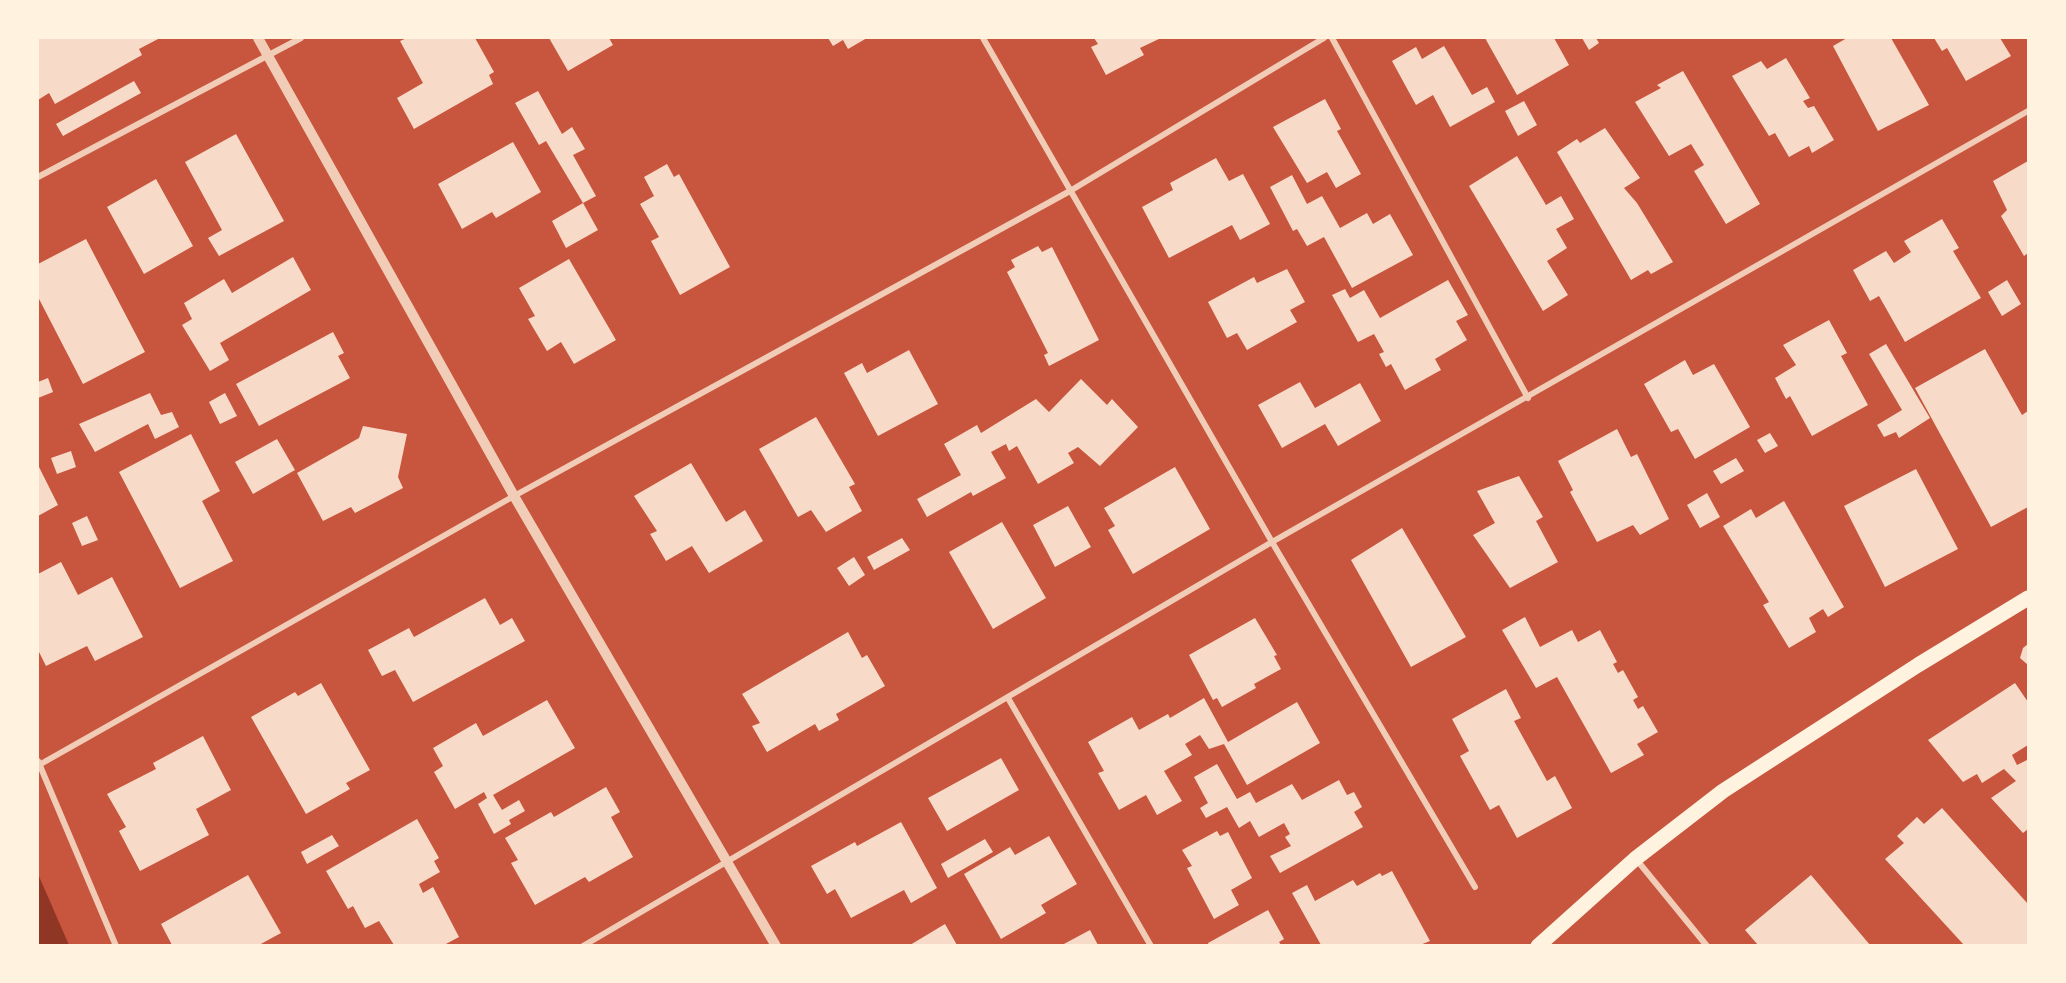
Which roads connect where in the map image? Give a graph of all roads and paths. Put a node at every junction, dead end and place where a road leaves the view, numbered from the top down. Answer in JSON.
{"nodes":[{"id":1,"x":258,"y":38,"type":"edge"},
{"id":2,"x":301,"y":38,"type":"edge"},
{"id":3,"x":983,"y":38,"type":"edge"},
{"id":4,"x":1324,"y":38,"type":"edge"},
{"id":5,"x":1332,"y":38,"type":"edge"},
{"id":6,"x":268,"y":56,"type":"junction"},
{"id":7,"x":2028,"y":111,"type":"edge"},
{"id":8,"x":38,"y":177,"type":"edge"},
{"id":9,"x":1070,"y":191,"type":"junction"},
{"id":10,"x":1528,"y":399,"type":"junction"},
{"id":11,"x":514,"y":496,"type":"junction"},
{"id":12,"x":1272,"y":542,"type":"junction"},
{"id":13,"x":2028,"y":598,"type":"edge"},
{"id":14,"x":1008,"y":698,"type":"junction"},
{"id":15,"x":38,"y":763,"type":"edge"},
{"id":16,"x":1635,"y":859,"type":"junction"},
{"id":17,"x":728,"y":861,"type":"junction"},
{"id":18,"x":1475,"y":888,"type":"dead end"},
{"id":19,"x":116,"y":945,"type":"edge"},
{"id":20,"x":584,"y":945,"type":"edge"},
{"id":21,"x":776,"y":945,"type":"edge"},
{"id":22,"x":1151,"y":945,"type":"edge"},
{"id":23,"x":1538,"y":945,"type":"edge"},
{"id":24,"x":1707,"y":945,"type":"edge"}],
"edges":[{"from":1,"to":6,"type":"street"},
{"from":2,"to":6,"type":"street"},
{"from":3,"to":9,"type":"street"},
{"from":4,"to":9,"type":"street"},
{"from":5,"to":10,"type":"street"},
{"from":6,"to":8,"type":"street"},
{"from":6,"to":11,"type":"street"},
{"from":7,"to":10,"type":"street"},
{"from":9,"to":11,"type":"street"},
{"from":9,"to":12,"type":"street"},
{"from":10,"to":12,"type":"street"},
{"from":11,"to":15,"type":"street"},
{"from":11,"to":17,"type":"street"},
{"from":12,"to":14,"type":"street"},
{"from":12,"to":18,"type":"street"},
{"from":13,"to":16,"type":"main road"},
{"from":14,"to":17,"type":"street"},
{"from":14,"to":22,"type":"street"},
{"from":15,"to":19,"type":"street"},
{"from":16,"to":23,"type":"main road"},
{"from":16,"to":24,"type":"street"},
{"from":17,"to":20,"type":"street"},
{"from":17,"to":21,"type":"street"}]}
